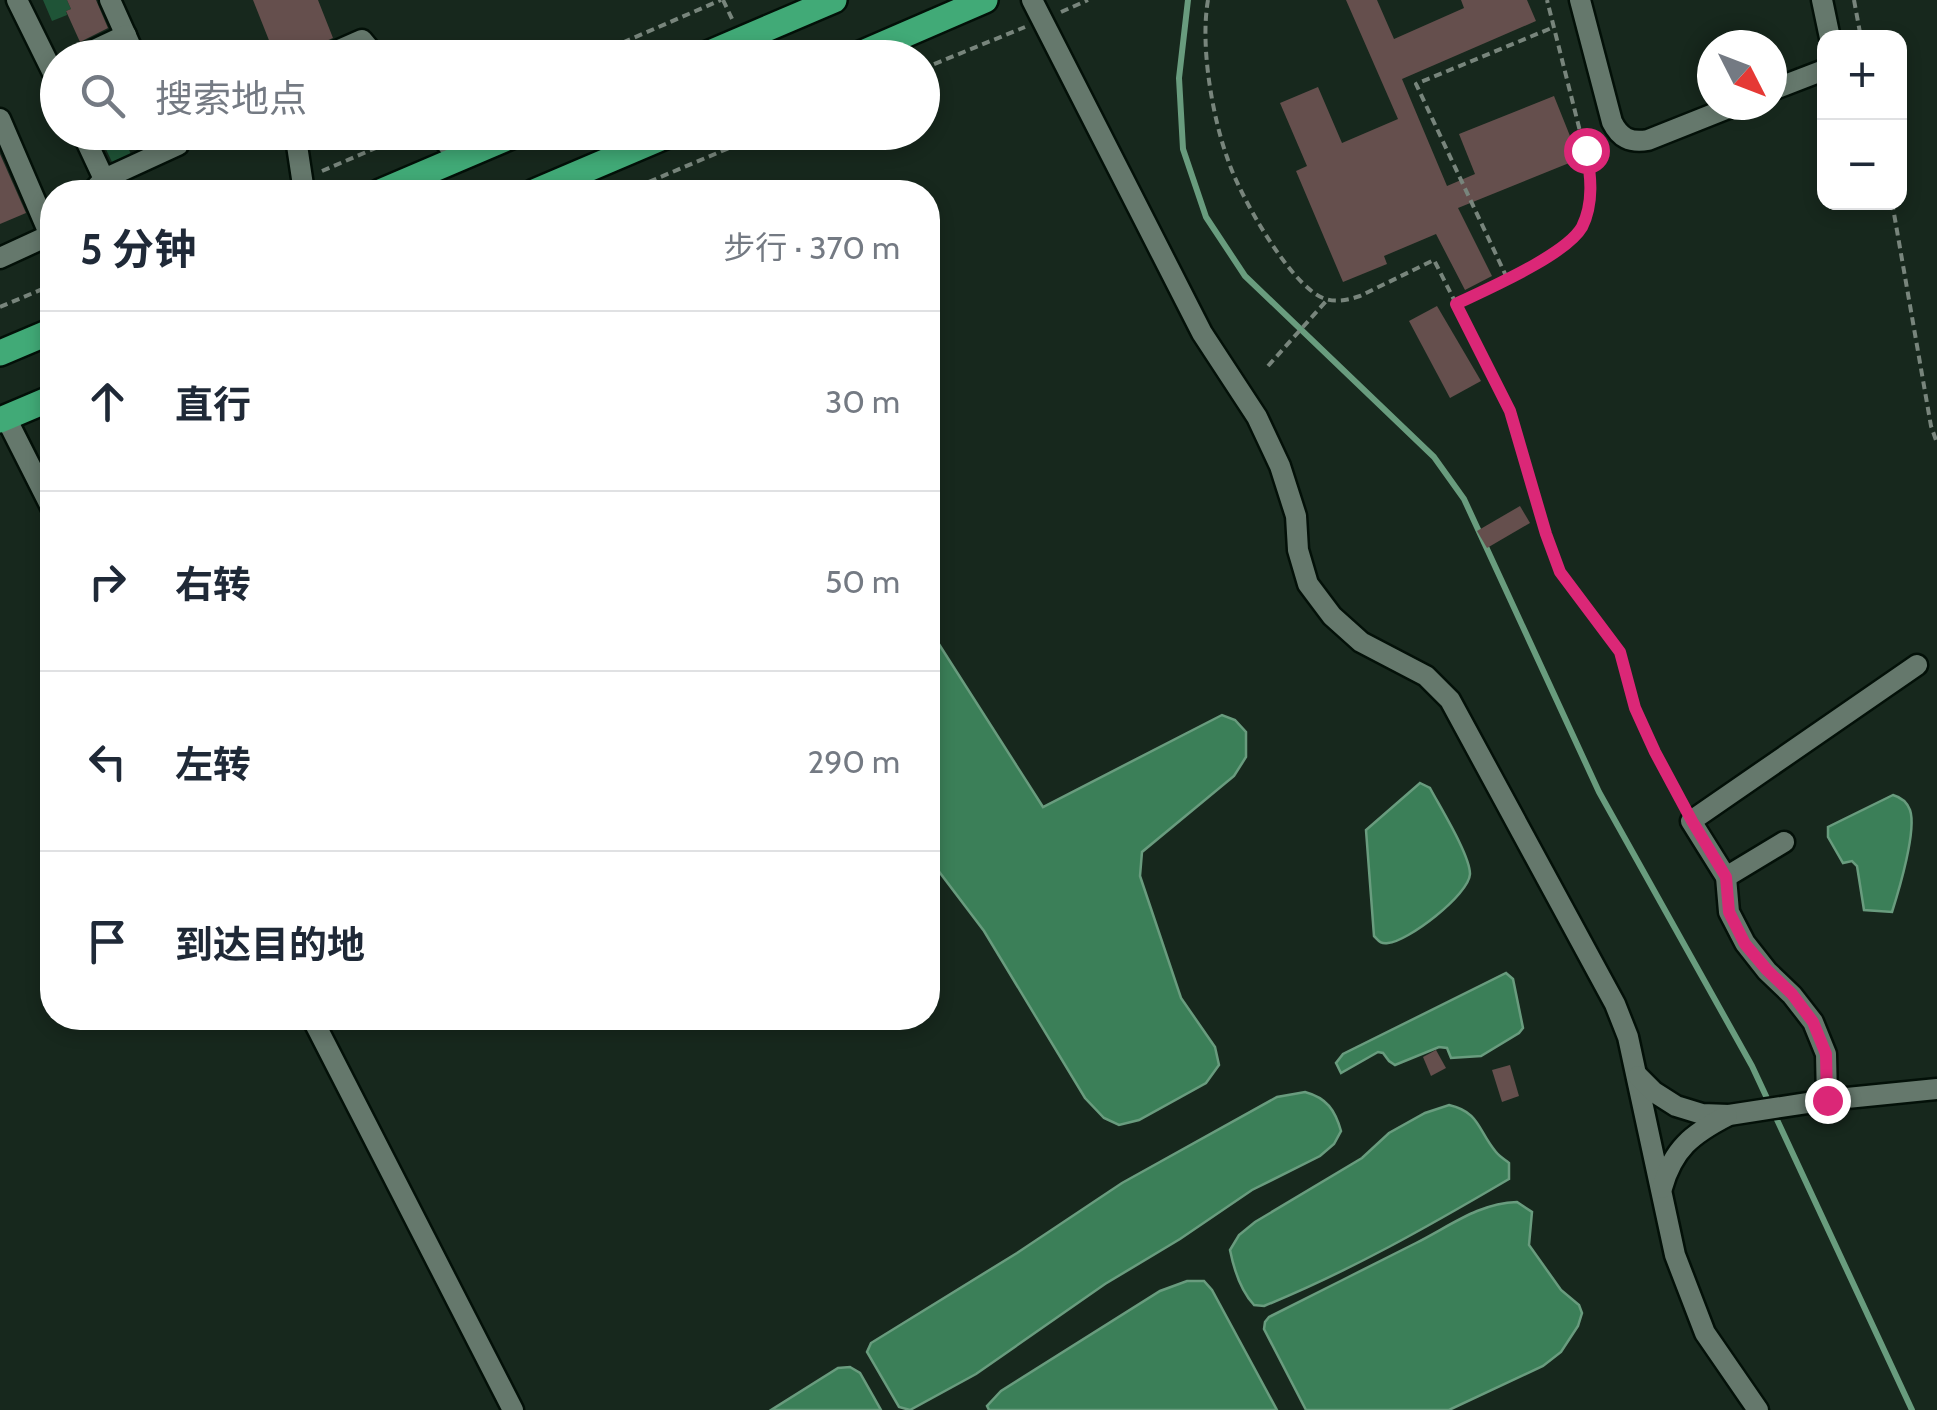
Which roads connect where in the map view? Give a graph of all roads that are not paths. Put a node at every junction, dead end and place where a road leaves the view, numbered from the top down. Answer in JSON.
{"nodes":[{"id":1,"x":17,"y":0,"type":"edge"},
{"id":2,"x":110,"y":0,"type":"edge"},
{"id":3,"x":834,"y":0,"type":"edge"},
{"id":4,"x":985,"y":0,"type":"edge"},
{"id":5,"x":1032,"y":0,"type":"edge"},
{"id":6,"x":1580,"y":0,"type":"edge"},
{"id":7,"x":1822,"y":0,"type":"edge"},
{"id":8,"x":1828,"y":30,"type":"edge"},
{"id":9,"x":126,"y":35,"type":"junction"},
{"id":10,"x":115,"y":40,"type":"edge"},
{"id":11,"x":128,"y":40,"type":"edge"},
{"id":12,"x":740,"y":40,"type":"edge"},
{"id":13,"x":892,"y":40,"type":"edge"},
{"id":14,"x":40,"y":44,"type":"edge"},
{"id":15,"x":1817,"y":73,"type":"edge"},
{"id":16,"x":1787,"y":84,"type":"edge"},
{"id":17,"x":0,"y":118,"type":"edge"},
{"id":18,"x":1698,"y":120,"type":"edge"},
{"id":19,"x":87,"y":150,"type":"edge"},
{"id":20,"x":168,"y":150,"type":"edge"},
{"id":21,"x":298,"y":150,"type":"edge"},
{"id":22,"x":452,"y":150,"type":"edge"},
{"id":23,"x":480,"y":150,"type":"edge"},
{"id":24,"x":633,"y":150,"type":"edge"},
{"id":25,"x":459,"y":159,"type":"junction"},
{"id":26,"x":96,"y":180,"type":"edge"},
{"id":27,"x":110,"y":180,"type":"edge"},
{"id":28,"x":302,"y":180,"type":"edge"},
{"id":29,"x":409,"y":180,"type":"edge"},
{"id":30,"x":562,"y":180,"type":"edge"},
{"id":31,"x":40,"y":210,"type":"edge"},
{"id":32,"x":40,"y":241,"type":"edge"},
{"id":33,"x":1,"y":255,"type":"edge"},
{"id":34,"x":40,"y":336,"type":"edge"},
{"id":35,"x":0,"y":354,"type":"edge"},
{"id":36,"x":40,"y":403,"type":"edge"},
{"id":37,"x":3,"y":419,"type":"edge"},
{"id":38,"x":40,"y":486,"type":"edge"},
{"id":39,"x":1917,"y":665,"type":"dead end"},
{"id":40,"x":1784,"y":842,"type":"dead end"},
{"id":41,"x":1726,"y":877,"type":"junction"},
{"id":42,"x":318,"y":1030,"type":"edge"},
{"id":43,"x":1636,"y":1074,"type":"junction"},
{"id":44,"x":1937,"y":1089,"type":"edge"},
{"id":45,"x":1827,"y":1100,"type":"junction"},
{"id":46,"x":1729,"y":1115,"type":"junction"},
{"id":47,"x":1661,"y":1191,"type":"junction"},
{"id":48,"x":514,"y":1410,"type":"edge"},
{"id":49,"x":1758,"y":1410,"type":"edge"}],
"edges":[{"from":1,"to":14,"type":"street"},
{"from":2,"to":9,"type":"street"},
{"from":3,"to":12,"type":"main road"},
{"from":4,"to":13,"type":"main road"},
{"from":5,"to":43,"type":"street"},
{"from":6,"to":18,"type":"street"},
{"from":7,"to":8,"type":"street"},
{"from":9,"to":10,"type":"street"},
{"from":9,"to":11,"type":"street"},
{"from":15,"to":16,"type":"street"},
{"from":17,"to":31,"type":"street"},
{"from":19,"to":26,"type":"street"},
{"from":20,"to":27,"type":"street"},
{"from":21,"to":28,"type":"street"},
{"from":22,"to":25,"type":"street"},
{"from":23,"to":25,"type":"main road"},
{"from":24,"to":30,"type":"main road"},
{"from":25,"to":29,"type":"main road"},
{"from":32,"to":33,"type":"street"},
{"from":34,"to":35,"type":"main road"},
{"from":36,"to":37,"type":"main road"},
{"from":37,"to":38,"type":"street"},
{"from":39,"to":41,"type":"street"},
{"from":40,"to":41,"type":"street"},
{"from":41,"to":45,"type":"street"},
{"from":42,"to":48,"type":"street"},
{"from":43,"to":46,"type":"street"},
{"from":43,"to":47,"type":"street"},
{"from":44,"to":45,"type":"street"},
{"from":45,"to":46,"type":"street"},
{"from":46,"to":47,"type":"street"},
{"from":47,"to":49,"type":"street"}]}
